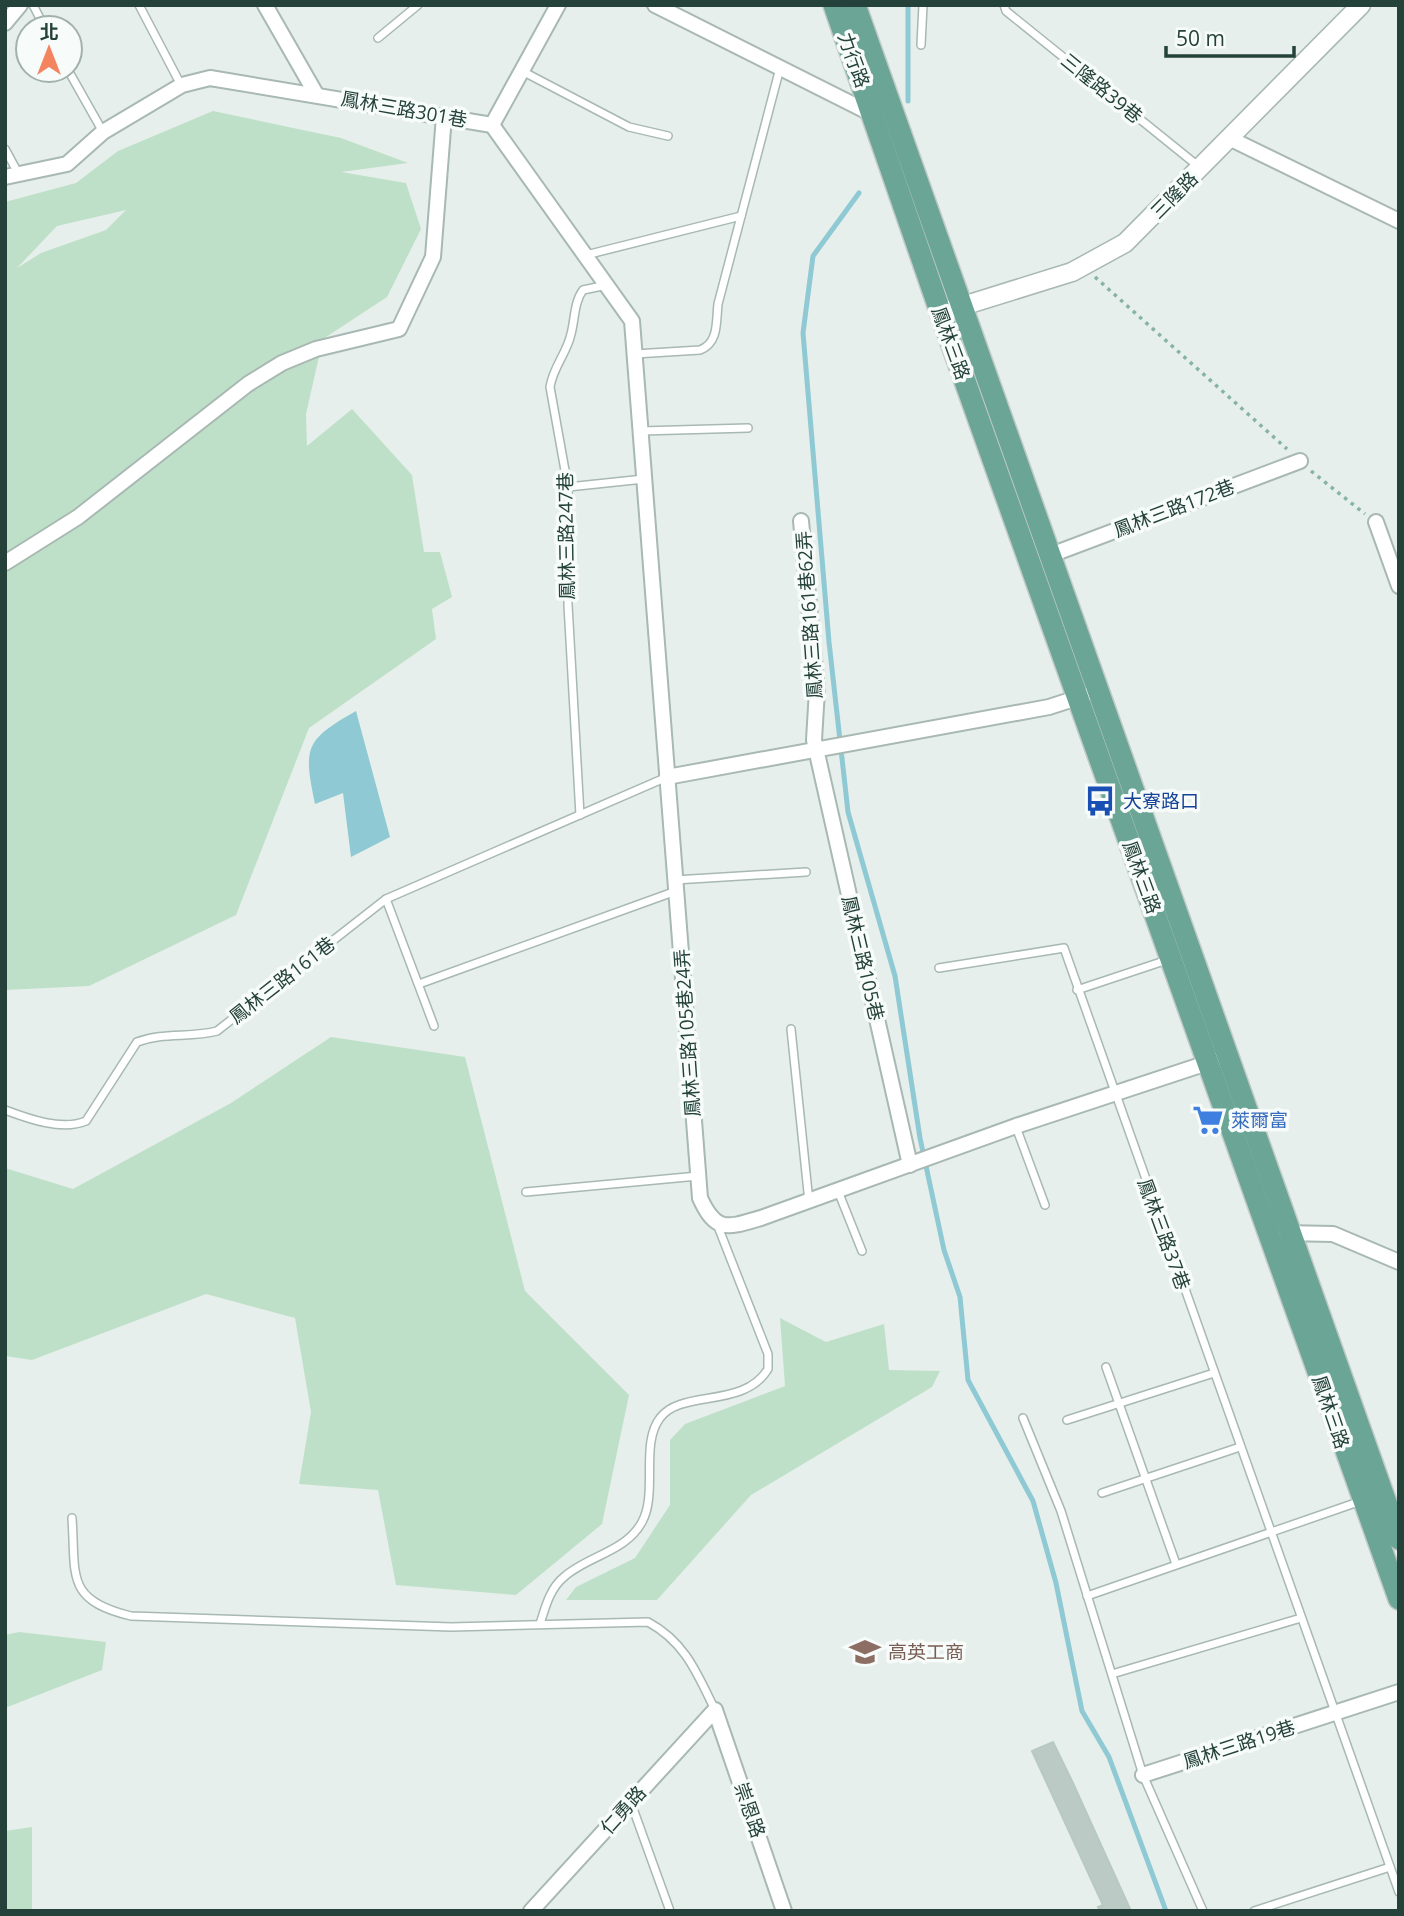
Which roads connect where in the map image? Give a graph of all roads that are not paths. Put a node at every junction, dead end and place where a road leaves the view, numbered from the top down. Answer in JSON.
{"nodes":[{"id":1,"x":20,"y":5,"type":"edge"},
{"id":2,"x":139,"y":5,"type":"edge"},
{"id":3,"x":265,"y":5,"type":"edge"},
{"id":4,"x":418,"y":5,"type":"edge"},
{"id":5,"x":558,"y":5,"type":"edge"},
{"id":6,"x":656,"y":5,"type":"edge"},
{"id":7,"x":834,"y":5,"type":"edge"},
{"id":8,"x":855,"y":5,"type":"edge"},
{"id":9,"x":923,"y":5,"type":"edge"},
{"id":10,"x":1004,"y":5,"type":"edge"},
{"id":11,"x":1361,"y":5,"type":"edge"},
{"id":12,"x":5,"y":23,"type":"edge"},
{"id":13,"x":378,"y":38,"type":"dead end"},
{"id":14,"x":921,"y":45,"type":"dead end"},
{"id":15,"x":780,"y":68,"type":"junction"},
{"id":16,"x":521,"y":71,"type":"junction"},
{"id":17,"x":76,"y":84,"type":"edge"},
{"id":18,"x":182,"y":85,"type":"junction"},
{"id":19,"x":316,"y":94,"type":"junction"},
{"id":20,"x":883,"y":112,"type":"junction"},
{"id":21,"x":444,"y":116,"type":"junction"},
{"id":22,"x":492,"y":124,"type":"junction"},
{"id":23,"x":103,"y":132,"type":"junction"},
{"id":24,"x":668,"y":136,"type":"dead end"},
{"id":25,"x":1231,"y":139,"type":"junction"},
{"id":26,"x":5,"y":149,"type":"edge"},
{"id":27,"x":1202,"y":168,"type":"junction"},
{"id":28,"x":12,"y":175,"type":"edge"},
{"id":29,"x":741,"y":216,"type":"junction"},
{"id":30,"x":1399,"y":221,"type":"edge"},
{"id":31,"x":586,"y":256,"type":"junction"},
{"id":32,"x":607,"y":285,"type":"junction"},
{"id":33,"x":950,"y":310,"type":"junction"},
{"id":34,"x":634,"y":354,"type":"junction"},
{"id":35,"x":748,"y":428,"type":"dead end"},
{"id":36,"x":640,"y":432,"type":"junction"},
{"id":37,"x":1300,"y":461,"type":"road end"},
{"id":38,"x":644,"y":479,"type":"junction"},
{"id":39,"x":568,"y":487,"type":"junction"},
{"id":40,"x":801,"y":520,"type":"dead end"},
{"id":41,"x":1376,"y":522,"type":"road end"},
{"id":42,"x":1048,"y":556,"type":"junction"},
{"id":43,"x":5,"y":563,"type":"edge"},
{"id":44,"x":1399,"y":586,"type":"edge"},
{"id":45,"x":1087,"y":695,"type":"junction"},
{"id":46,"x":821,"y":751,"type":"junction"},
{"id":47,"x":667,"y":777,"type":"junction"},
{"id":48,"x":580,"y":815,"type":"junction"},
{"id":49,"x":806,"y":872,"type":"dead end"},
{"id":50,"x":676,"y":885,"type":"junction"},
{"id":51,"x":386,"y":899,"type":"junction"},
{"id":52,"x":1171,"y":958,"type":"junction"},
{"id":53,"x":939,"y":968,"type":"dead end"},
{"id":54,"x":419,"y":984,"type":"junction"},
{"id":55,"x":1077,"y":990,"type":"junction"},
{"id":56,"x":434,"y":1026,"type":"dead end"},
{"id":57,"x":791,"y":1029,"type":"dead end"},
{"id":58,"x":1217,"y":1060,"type":"junction"},
{"id":59,"x":1115,"y":1095,"type":"junction"},
{"id":60,"x":5,"y":1110,"type":"edge"},
{"id":61,"x":1016,"y":1126,"type":"junction"},
{"id":62,"x":913,"y":1163,"type":"junction"},
{"id":63,"x":698,"y":1176,"type":"junction"},
{"id":64,"x":838,"y":1191,"type":"junction"},
{"id":65,"x":526,"y":1192,"type":"dead end"},
{"id":66,"x":809,"y":1202,"type":"junction"},
{"id":67,"x":1045,"y":1205,"type":"dead end"},
{"id":68,"x":716,"y":1224,"type":"junction"},
{"id":69,"x":1279,"y":1234,"type":"junction"},
{"id":70,"x":862,"y":1251,"type":"dead end"},
{"id":71,"x":1399,"y":1262,"type":"edge"},
{"id":72,"x":1106,"y":1367,"type":"dead end"},
{"id":73,"x":1214,"y":1373,"type":"junction"},
{"id":74,"x":1118,"y":1402,"type":"junction"},
{"id":75,"x":1023,"y":1418,"type":"dead end"},
{"id":76,"x":1067,"y":1420,"type":"dead end"},
{"id":77,"x":1240,"y":1447,"type":"junction"},
{"id":78,"x":1144,"y":1477,"type":"junction"},
{"id":79,"x":1102,"y":1493,"type":"dead end"},
{"id":80,"x":1363,"y":1501,"type":"junction"},
{"id":81,"x":72,"y":1518,"type":"dead end"},
{"id":82,"x":1271,"y":1534,"type":"junction"},
{"id":83,"x":1399,"y":1539,"type":"edge"},
{"id":84,"x":1176,"y":1564,"type":"junction"},
{"id":85,"x":1087,"y":1596,"type":"junction"},
{"id":86,"x":1399,"y":1598,"type":"edge"},
{"id":87,"x":1301,"y":1618,"type":"junction"},
{"id":88,"x":540,"y":1624,"type":"junction"},
{"id":89,"x":1112,"y":1674,"type":"junction"},
{"id":90,"x":1399,"y":1692,"type":"edge"},
{"id":91,"x":715,"y":1710,"type":"junction"},
{"id":92,"x":1335,"y":1714,"type":"junction"},
{"id":93,"x":1143,"y":1774,"type":"junction"},
{"id":94,"x":630,"y":1802,"type":"junction"},
{"id":95,"x":1390,"y":1867,"type":"junction"},
{"id":96,"x":1399,"y":1892,"type":"edge"},
{"id":97,"x":531,"y":1911,"type":"edge"},
{"id":98,"x":670,"y":1911,"type":"edge"},
{"id":99,"x":784,"y":1911,"type":"edge"},
{"id":100,"x":1203,"y":1911,"type":"edge"},
{"id":101,"x":1254,"y":1911,"type":"edge"}],
"edges":[{"from":1,"to":12,"type":"street"},
{"from":2,"to":18,"type":"lane"},
{"from":3,"to":19,"type":"street"},
{"from":4,"to":13,"type":"lane"},
{"from":5,"to":16,"type":"street","name":"鳳林三路301巷"},
{"from":6,"to":15,"type":"street"},
{"from":7,"to":20,"type":"main road","name":"力行路"},
{"from":8,"to":20,"type":"main road","name":"力行路"},
{"from":9,"to":14,"type":"lane"},
{"from":10,"to":27,"type":"lane","name":"三隆路39巷"},
{"from":11,"to":25,"type":"street","name":"三隆路"},
{"from":15,"to":20,"type":"street"},
{"from":15,"to":29,"type":"lane"},
{"from":16,"to":22,"type":"street","name":"鳳林三路301巷"},
{"from":16,"to":24,"type":"lane"},
{"from":17,"to":23,"type":"lane"},
{"from":18,"to":19,"type":"street","name":"鳳林三路301巷"},
{"from":18,"to":23,"type":"street","name":"鳳林三路301巷"},
{"from":19,"to":21,"type":"street","name":"鳳林三路301巷"},
{"from":20,"to":33,"type":"main road","name":"鳳林三路"},
{"from":21,"to":22,"type":"street","name":"鳳林三路301巷"},
{"from":21,"to":43,"type":"street"},
{"from":22,"to":31,"type":"street"},
{"from":23,"to":28,"type":"street","name":"鳳林三路301巷"},
{"from":25,"to":27,"type":"street","name":"三隆路"},
{"from":25,"to":30,"type":"street"},
{"from":26,"to":28,"type":"lane","name":"鳳林三路301巷"},
{"from":27,"to":33,"type":"street","name":"三隆路"},
{"from":29,"to":31,"type":"lane"},
{"from":29,"to":34,"type":"lane"},
{"from":31,"to":32,"type":"street"},
{"from":32,"to":34,"type":"street"},
{"from":32,"to":39,"type":"lane","name":"鳳林三路247巷"},
{"from":33,"to":42,"type":"main road","name":"鳳林三路"},
{"from":33,"to":45,"type":"main road","name":"鳳林三路"},
{"from":34,"to":36,"type":"street"},
{"from":35,"to":36,"type":"lane"},
{"from":36,"to":38,"type":"street"},
{"from":37,"to":42,"type":"street","name":"鳳林三路172巷"},
{"from":38,"to":39,"type":"lane"},
{"from":38,"to":47,"type":"street"},
{"from":39,"to":48,"type":"lane","name":"鳳林三路247巷"},
{"from":40,"to":46,"type":"street","name":"鳳林三路161巷62弄"},
{"from":41,"to":44,"type":"street"},
{"from":42,"to":45,"type":"main road","name":"鳳林三路"},
{"from":45,"to":46,"type":"street"},
{"from":45,"to":52,"type":"main road","name":"鳳林三路"},
{"from":45,"to":58,"type":"main road","name":"鳳林三路"},
{"from":46,"to":47,"type":"street"},
{"from":46,"to":62,"type":"street","name":"鳳林三路105巷"},
{"from":47,"to":48,"type":"lane","name":"鳳林三路161巷"},
{"from":47,"to":50,"type":"street"},
{"from":48,"to":51,"type":"lane","name":"鳳林三路161巷"},
{"from":49,"to":50,"type":"lane"},
{"from":50,"to":54,"type":"lane"},
{"from":50,"to":63,"type":"street","name":"鳳林三路105巷24弄"},
{"from":51,"to":54,"type":"lane"},
{"from":51,"to":60,"type":"lane","name":"鳳林三路161巷"},
{"from":52,"to":55,"type":"lane"},
{"from":52,"to":58,"type":"main road","name":"鳳林三路"},
{"from":53,"to":55,"type":"lane"},
{"from":54,"to":56,"type":"lane"},
{"from":55,"to":59,"type":"lane"},
{"from":57,"to":66,"type":"lane"},
{"from":58,"to":59,"type":"street"},
{"from":58,"to":69,"type":"main road","name":"鳳林三路"},
{"from":59,"to":61,"type":"street"},
{"from":59,"to":73,"type":"lane","name":"鳳林三路37巷"},
{"from":61,"to":62,"type":"street"},
{"from":61,"to":67,"type":"lane"},
{"from":62,"to":64,"type":"street"},
{"from":63,"to":65,"type":"lane"},
{"from":63,"to":68,"type":"street","name":"鳳林三路105巷24弄"},
{"from":64,"to":66,"type":"street"},
{"from":64,"to":70,"type":"lane"},
{"from":66,"to":68,"type":"street"},
{"from":68,"to":88,"type":"lane"},
{"from":69,"to":71,"type":"street"},
{"from":69,"to":80,"type":"main road","name":"鳳林三路"},
{"from":69,"to":83,"type":"main road","name":"鳳林三路"},
{"from":72,"to":74,"type":"lane"},
{"from":73,"to":74,"type":"lane"},
{"from":73,"to":77,"type":"lane","name":"鳳林三路37巷"},
{"from":74,"to":76,"type":"lane"},
{"from":74,"to":78,"type":"lane"},
{"from":75,"to":85,"type":"lane"},
{"from":77,"to":78,"type":"lane"},
{"from":77,"to":82,"type":"lane","name":"鳳林三路37巷"},
{"from":78,"to":79,"type":"lane"},
{"from":78,"to":84,"type":"lane"},
{"from":80,"to":82,"type":"lane"},
{"from":80,"to":86,"type":"main road","name":"鳳林三路"},
{"from":81,"to":88,"type":"lane"},
{"from":82,"to":84,"type":"lane"},
{"from":82,"to":87,"type":"lane"},
{"from":84,"to":85,"type":"lane"},
{"from":85,"to":89,"type":"lane"},
{"from":87,"to":89,"type":"lane"},
{"from":87,"to":92,"type":"lane"},
{"from":88,"to":91,"type":"lane"},
{"from":89,"to":93,"type":"lane"},
{"from":90,"to":92,"type":"street","name":"鳳林三路19巷"},
{"from":91,"to":94,"type":"street","name":"仁勇路"},
{"from":91,"to":99,"type":"street","name":"崇恩路"},
{"from":92,"to":93,"type":"street","name":"鳳林三路19巷"},
{"from":92,"to":95,"type":"lane"},
{"from":93,"to":100,"type":"lane"},
{"from":94,"to":97,"type":"street","name":"仁勇路"},
{"from":94,"to":98,"type":"lane"},
{"from":95,"to":96,"type":"lane"},
{"from":95,"to":101,"type":"lane"}]}
